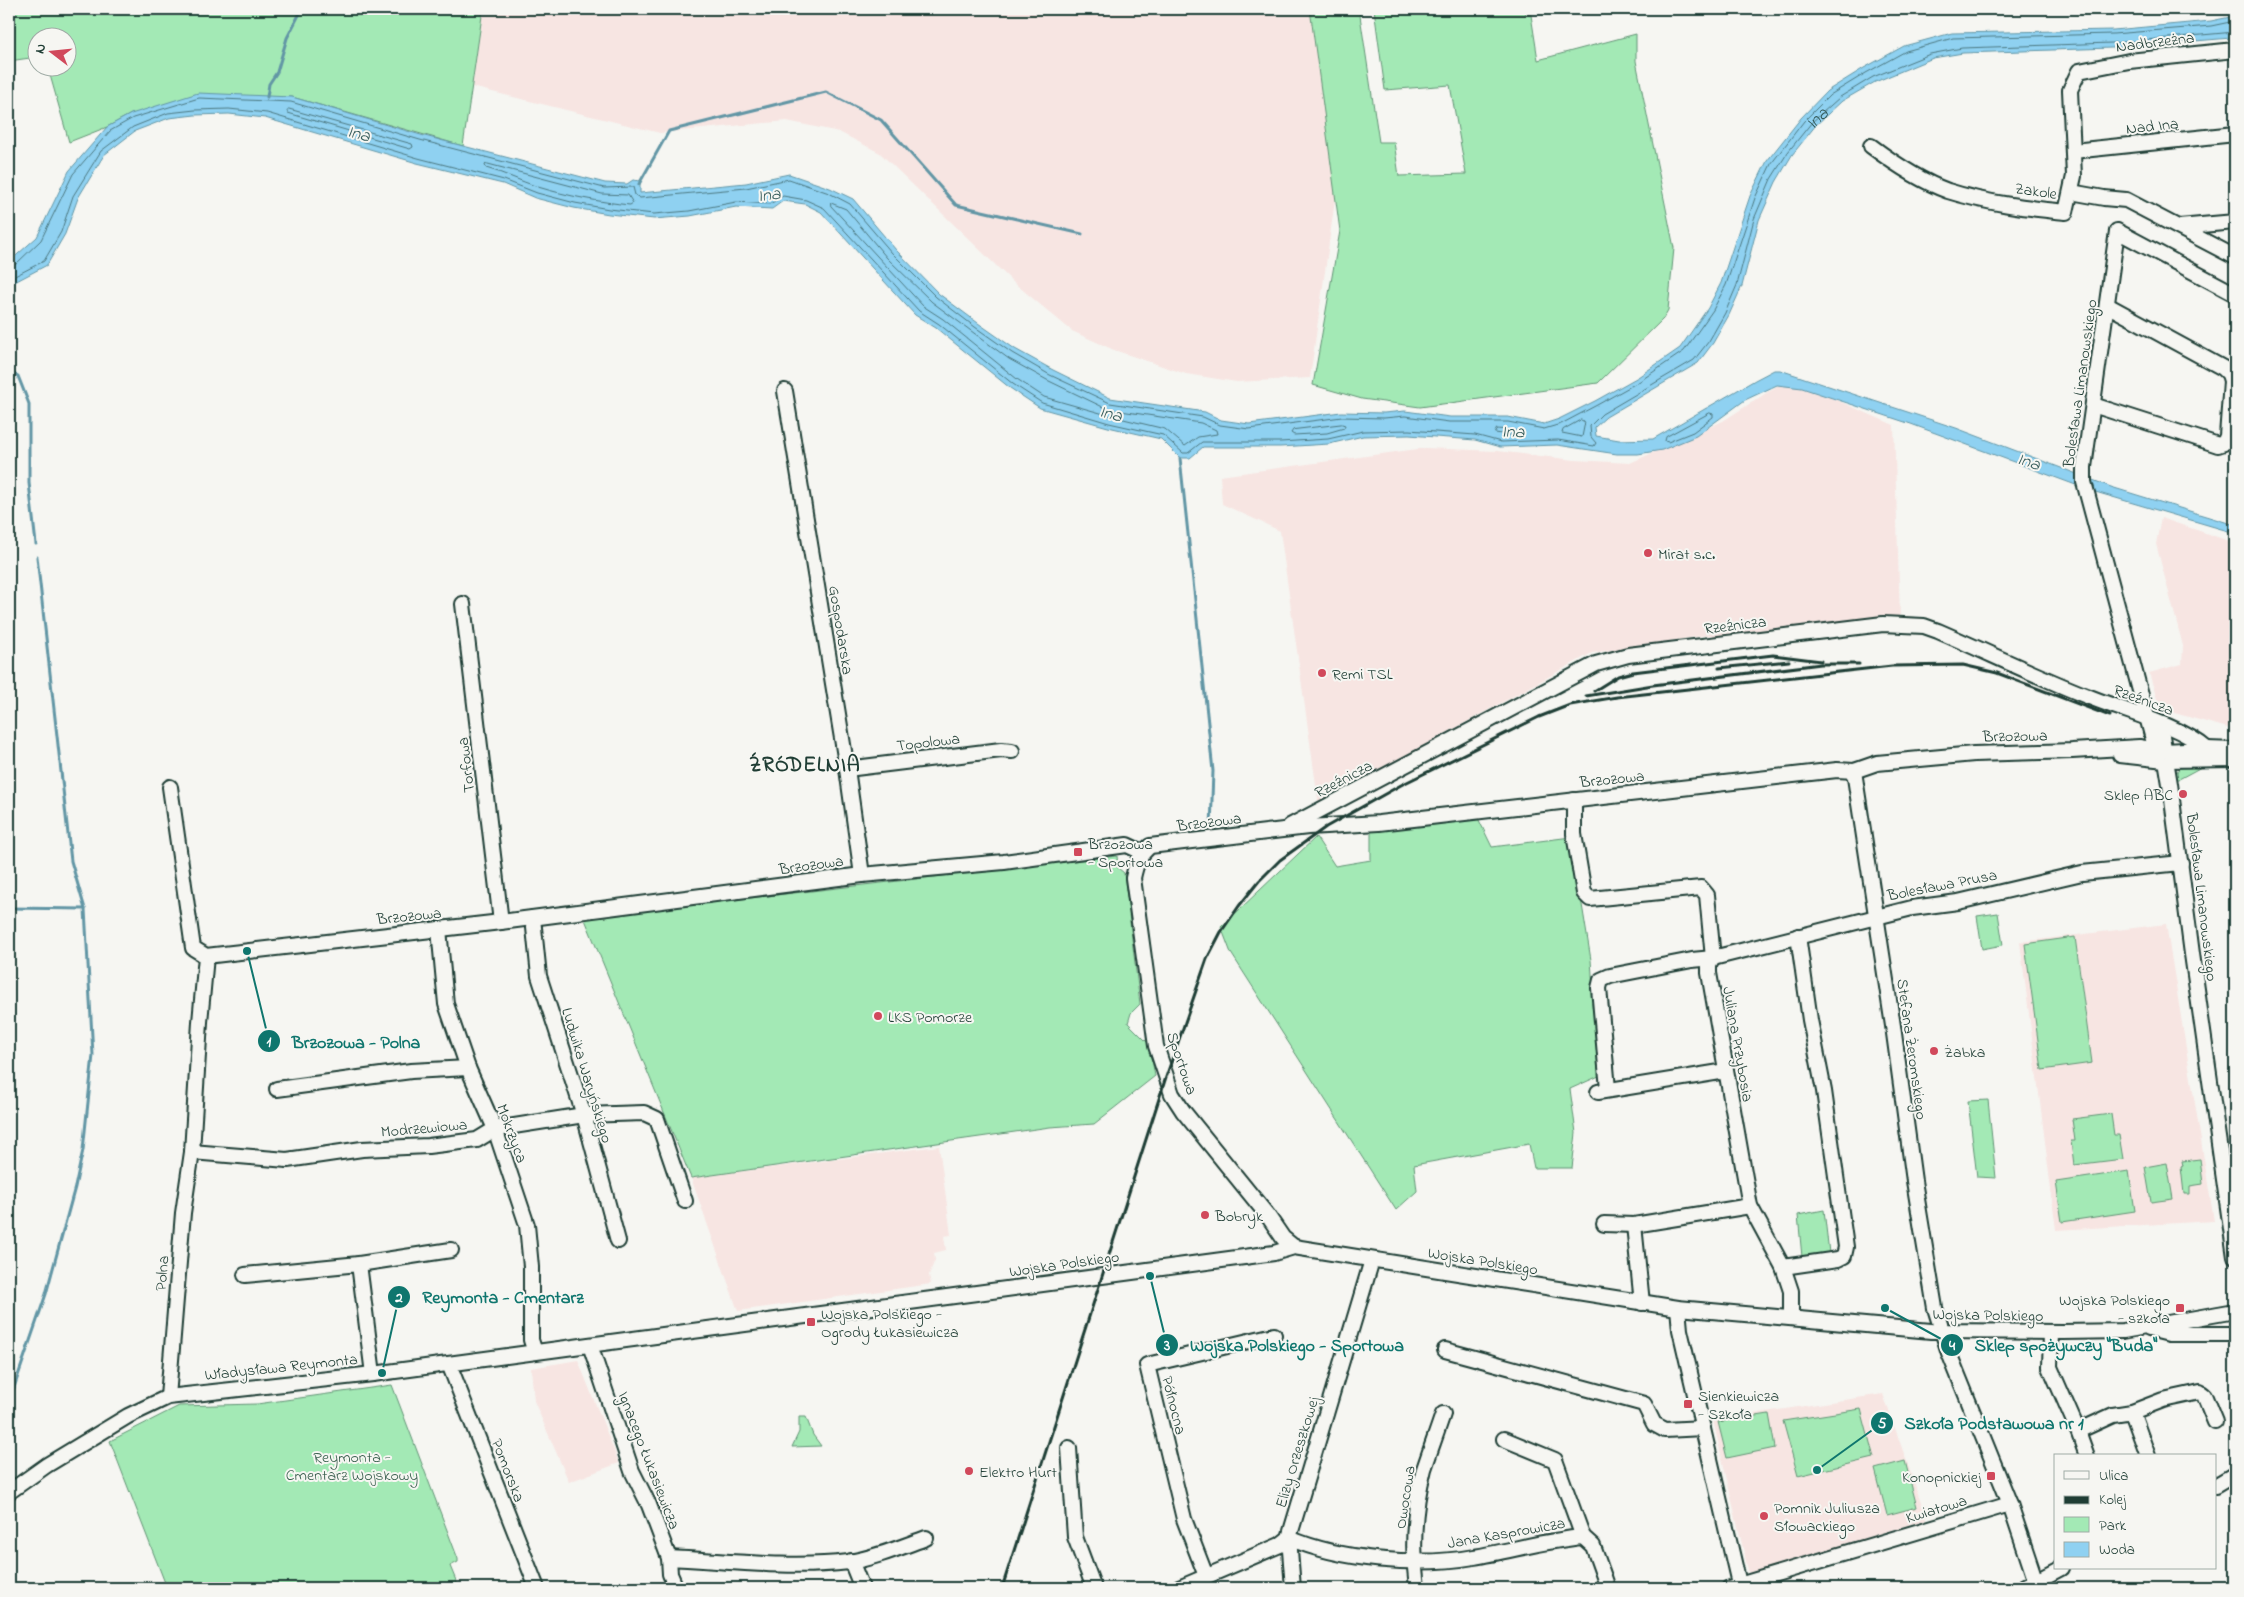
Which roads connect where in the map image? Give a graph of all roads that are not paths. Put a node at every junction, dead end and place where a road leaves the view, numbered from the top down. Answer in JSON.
{"nodes":[{"id":1,"x":2235,"y":50,"type":"edge"},
{"id":2,"x":2079,"y":71,"type":"joint"},
{"id":3,"x":2235,"y":134,"type":"edge"},
{"id":4,"x":1871,"y":146,"type":"dead end"},
{"id":5,"x":2073,"y":151,"type":"junction"},
{"id":6,"x":2071,"y":192,"type":"junction"},
{"id":7,"x":2235,"y":222,"type":"edge"},
{"id":8,"x":2178,"y":227,"type":"junction"},
{"id":9,"x":2235,"y":258,"type":"edge"},
{"id":10,"x":2235,"y":294,"type":"edge"},
{"id":11,"x":2107,"y":305,"type":"junction"},
{"id":12,"x":785,"y":391,"type":"dead end"},
{"id":13,"x":2093,"y":405,"type":"junction"},
{"id":14,"x":463,"y":604,"type":"dead end"},
{"id":15,"x":2154,"y":722,"type":"junction"},
{"id":16,"x":2208,"y":749,"type":"junction"},
{"id":17,"x":1012,"y":750,"type":"dead end"},
{"id":18,"x":2235,"y":750,"type":"edge"},
{"id":19,"x":2164,"y":755,"type":"junction"},
{"id":20,"x":2235,"y":759,"type":"edge"},
{"id":21,"x":847,"y":769,"type":"junction"},
{"id":22,"x":1854,"y":771,"type":"junction"},
{"id":23,"x":170,"y":787,"type":"dead end"},
{"id":24,"x":1574,"y":800,"type":"junction"},
{"id":25,"x":1283,"y":830,"type":"junction"},
{"id":26,"x":1142,"y":852,"type":"junction"},
{"id":27,"x":2181,"y":863,"type":"junction"},
{"id":28,"x":862,"y":875,"type":"junction"},
{"id":29,"x":1876,"y":915,"type":"junction"},
{"id":30,"x":533,"y":918,"type":"junction"},
{"id":31,"x":501,"y":922,"type":"junction"},
{"id":32,"x":439,"y":929,"type":"junction"},
{"id":33,"x":1798,"y":936,"type":"junction"},
{"id":34,"x":206,"y":956,"type":"junction"},
{"id":35,"x":1713,"y":958,"type":"junction"},
{"id":36,"x":468,"y":1068,"type":"junction"},
{"id":37,"x":1726,"y":1071,"type":"junction"},
{"id":38,"x":277,"y":1089,"type":"dead end"},
{"id":39,"x":584,"y":1115,"type":"junction"},
{"id":40,"x":495,"y":1129,"type":"junction"},
{"id":41,"x":192,"y":1152,"type":"junction"},
{"id":42,"x":2230,"y":1189,"type":"edge"},
{"id":43,"x":685,"y":1201,"type":"dead end"},
{"id":44,"x":1750,"y":1206,"type":"junction"},
{"id":45,"x":1604,"y":1224,"type":"dead end"},
{"id":46,"x":1634,"y":1225,"type":"junction"},
{"id":47,"x":618,"y":1241,"type":"dead end"},
{"id":48,"x":1294,"y":1247,"type":"junction"},
{"id":49,"x":451,"y":1250,"type":"dead end"},
{"id":50,"x":2235,"y":1257,"type":"edge"},
{"id":51,"x":1372,"y":1260,"type":"junction"},
{"id":52,"x":358,"y":1264,"type":"junction"},
{"id":53,"x":1783,"y":1267,"type":"junction"},
{"id":54,"x":245,"y":1276,"type":"dead end"},
{"id":55,"x":1642,"y":1302,"type":"junction"},
{"id":56,"x":1678,"y":1308,"type":"junction"},
{"id":57,"x":2235,"y":1311,"type":"edge"},
{"id":58,"x":1791,"y":1318,"type":"junction"},
{"id":59,"x":729,"y":1326,"type":"joint"},
{"id":60,"x":2142,"y":1328,"type":"junction"},
{"id":61,"x":1940,"y":1331,"type":"junction"},
{"id":62,"x":2051,"y":1332,"type":"junction"},
{"id":63,"x":2235,"y":1334,"type":"edge"},
{"id":64,"x":1274,"y":1335,"type":"dead end"},
{"id":65,"x":590,"y":1345,"type":"junction"},
{"id":66,"x":1445,"y":1350,"type":"dead end"},
{"id":67,"x":535,"y":1352,"type":"junction"},
{"id":68,"x":449,"y":1364,"type":"junction"},
{"id":69,"x":373,"y":1374,"type":"junction"},
{"id":70,"x":168,"y":1397,"type":"junction"},
{"id":71,"x":2132,"y":1412,"type":"junction"},
{"id":72,"x":1443,"y":1414,"type":"dead end"},
{"id":73,"x":2215,"y":1422,"type":"dead end"},
{"id":74,"x":1703,"y":1428,"type":"junction"},
{"id":75,"x":2078,"y":1432,"type":"junction"},
{"id":76,"x":1504,"y":1439,"type":"dead end"},
{"id":77,"x":1069,"y":1448,"type":"dead end"},
{"id":78,"x":2087,"y":1454,"type":"edge"},
{"id":79,"x":2147,"y":1454,"type":"edge"},
{"id":80,"x":2235,"y":1474,"type":"edge"},
{"id":81,"x":2216,"y":1485,"type":"edge"},
{"id":82,"x":9,"y":1491,"type":"edge"},
{"id":83,"x":2010,"y":1504,"type":"junction"},
{"id":84,"x":926,"y":1538,"type":"dead end"},
{"id":85,"x":1288,"y":1538,"type":"junction"},
{"id":86,"x":1583,"y":1538,"type":"junction"},
{"id":87,"x":668,"y":1558,"type":"junction"},
{"id":88,"x":850,"y":1561,"type":"junction"},
{"id":89,"x":1414,"y":1561,"type":"junction"},
{"id":90,"x":2058,"y":1570,"type":"edge"},
{"id":91,"x":1206,"y":1576,"type":"junction"},
{"id":92,"x":2037,"y":1585,"type":"edge"},
{"id":93,"x":1736,"y":1587,"type":"edge"},
{"id":94,"x":537,"y":1588,"type":"edge"},
{"id":95,"x":676,"y":1588,"type":"edge"},
{"id":96,"x":862,"y":1588,"type":"edge"},
{"id":97,"x":1094,"y":1588,"type":"edge"},
{"id":98,"x":1179,"y":1588,"type":"edge"},
{"id":99,"x":1294,"y":1588,"type":"edge"},
{"id":100,"x":1417,"y":1588,"type":"edge"},
{"id":101,"x":1608,"y":1588,"type":"edge"},
{"id":102,"x":2023,"y":1588,"type":"edge"}],
"edges":[{"from":1,"to":2,"type":"street","name":"Nadbrzeżna"},
{"from":2,"to":5,"type":"street","name":"Zakole"},
{"from":3,"to":5,"type":"street","name":"Nad Iną"},
{"from":4,"to":6,"type":"street","name":"Zakole"},
{"from":5,"to":6,"type":"street","name":"Zakole"},
{"from":6,"to":8,"type":"street"},
{"from":7,"to":8,"type":"street"},
{"from":8,"to":9,"type":"street"},
{"from":10,"to":11,"type":"street","name":"Bolesława Limanowskiego"},
{"from":11,"to":13,"type":"street","name":"Bolesława Limanowskiego"},
{"from":11,"to":13,"type":"street"},
{"from":12,"to":21,"type":"street","name":"Gospodarska"},
{"from":13,"to":15,"type":"street","name":"Bolesława Limanowskiego"},
{"from":14,"to":31,"type":"street","name":"Torfowa"},
{"from":15,"to":16,"type":"street","name":"Rzeźnicza"},
{"from":15,"to":19,"type":"street","name":"Bolesława Limanowskiego"},
{"from":15,"to":25,"type":"street","name":"Rzeźnicza"},
{"from":16,"to":18,"type":"street"},
{"from":16,"to":19,"type":"street"},
{"from":17,"to":21,"type":"street","name":"Topolowa"},
{"from":19,"to":20,"type":"street"},
{"from":19,"to":22,"type":"street","name":"Brzozowa"},
{"from":19,"to":27,"type":"street","name":"Bolesława Limanowskiego"},
{"from":21,"to":28,"type":"street","name":"Gospodarska"},
{"from":22,"to":24,"type":"street","name":"Brzozowa"},
{"from":22,"to":29,"type":"street","name":"Stefana Żeromskiego"},
{"from":23,"to":34,"type":"street"},
{"from":24,"to":25,"type":"street","name":"Brzozowa"},
{"from":24,"to":35,"type":"street","name":"Juliana Przybosia"},
{"from":25,"to":26,"type":"street","name":"Brzozowa"},
{"from":26,"to":28,"type":"street","name":"Brzozowa"},
{"from":26,"to":48,"type":"street","name":"Sportowa"},
{"from":27,"to":29,"type":"street","name":"Bolesława Prusa"},
{"from":27,"to":42,"type":"street","name":"Bolesława Limanowskiego"},
{"from":28,"to":30,"type":"street","name":"Brzozowa"},
{"from":29,"to":33,"type":"street","name":"Bolesława Prusa"},
{"from":29,"to":61,"type":"street","name":"Stefana Żeromskiego"},
{"from":30,"to":31,"type":"street","name":"Brzozowa"},
{"from":30,"to":39,"type":"street","name":"Ludwika Waryńskiego"},
{"from":31,"to":32,"type":"street","name":"Brzozowa"},
{"from":32,"to":34,"type":"street","name":"Brzozowa"},
{"from":32,"to":36,"type":"street","name":"Mokrzyca"},
{"from":33,"to":35,"type":"street","name":"Bolesława Prusa"},
{"from":33,"to":53,"type":"street"},
{"from":34,"to":41,"type":"street"},
{"from":35,"to":37,"type":"street","name":"Juliana Przybosia"},
{"from":35,"to":37,"type":"street","name":"Bolesława Prusa"},
{"from":36,"to":38,"type":"street"},
{"from":36,"to":40,"type":"street","name":"Mokrzyca"},
{"from":37,"to":44,"type":"street","name":"Juliana Przybosia"},
{"from":39,"to":40,"type":"street","name":"Modrzewiowa"},
{"from":39,"to":43,"type":"street","name":"Modrzewiowa"},
{"from":39,"to":47,"type":"street","name":"Ludwika Waryńskiego"},
{"from":40,"to":41,"type":"street","name":"Modrzewiowa"},
{"from":40,"to":67,"type":"street","name":"Mokrzyca"},
{"from":41,"to":70,"type":"street","name":"Polna"},
{"from":42,"to":50,"type":"street","name":"Bolesława Limanowskiego"},
{"from":44,"to":46,"type":"street"},
{"from":44,"to":53,"type":"street","name":"Juliana Przybosia"},
{"from":45,"to":46,"type":"street"},
{"from":46,"to":55,"type":"street"},
{"from":48,"to":51,"type":"street","name":"Wojska Polskiego"},
{"from":48,"to":59,"type":"street","name":"Wojska Polskiego"},
{"from":49,"to":52,"type":"street"},
{"from":51,"to":55,"type":"street","name":"Wojska Polskiego"},
{"from":51,"to":85,"type":"street","name":"Elizy Orzeszkowej"},
{"from":52,"to":54,"type":"street"},
{"from":52,"to":69,"type":"street"},
{"from":53,"to":58,"type":"street","name":"Juliana Przybosia"},
{"from":55,"to":56,"type":"street","name":"Wojska Polskiego"},
{"from":56,"to":58,"type":"street","name":"Wojska Polskiego"},
{"from":56,"to":74,"type":"street"},
{"from":57,"to":60,"type":"street","name":"Wojska Polskiego"},
{"from":58,"to":61,"type":"street","name":"Wojska Polskiego"},
{"from":59,"to":65,"type":"street","name":"Władysława Reymonta"},
{"from":60,"to":62,"type":"street","name":"Wojska Polskiego"},
{"from":60,"to":63,"type":"street"},
{"from":61,"to":62,"type":"street","name":"Wojska Polskiego"},
{"from":61,"to":83,"type":"street","name":"Stefana Żeromskiego"},
{"from":62,"to":75,"type":"street"},
{"from":64,"to":91,"type":"street","name":"Północna"},
{"from":65,"to":67,"type":"street","name":"Władysława Reymonta"},
{"from":65,"to":87,"type":"street","name":"Ignacego Łukasiewicza"},
{"from":66,"to":74,"type":"street"},
{"from":67,"to":68,"type":"street","name":"Władysława Reymonta"},
{"from":68,"to":69,"type":"street","name":"Władysława Reymonta"},
{"from":68,"to":94,"type":"street","name":"Pomorska"},
{"from":69,"to":70,"type":"street","name":"Władysława Reymonta"},
{"from":70,"to":82,"type":"street","name":"Władysława Reymonta"},
{"from":71,"to":73,"type":"street"},
{"from":71,"to":75,"type":"street"},
{"from":71,"to":79,"type":"street"},
{"from":72,"to":89,"type":"street","name":"Owocowa"},
{"from":74,"to":93,"type":"street"},
{"from":75,"to":78,"type":"street"},
{"from":76,"to":86,"type":"street","name":"Jana Kasprowicza"},
{"from":77,"to":97,"type":"street"},
{"from":80,"to":81,"type":"street"},
{"from":83,"to":92,"type":"street","name":"Stefana Żeromskiego"},
{"from":83,"to":93,"type":"street","name":"Kwiatowa"},
{"from":84,"to":88,"type":"street"},
{"from":85,"to":89,"type":"street","name":"Jana Kasprowicza"},
{"from":85,"to":91,"type":"street"},
{"from":85,"to":99,"type":"street"},
{"from":86,"to":89,"type":"street","name":"Jana Kasprowicza"},
{"from":86,"to":101,"type":"street","name":"Jana Kasprowicza"},
{"from":87,"to":88,"type":"street"},
{"from":87,"to":95,"type":"street","name":"Ignacego Łukasiewicza"},
{"from":88,"to":96,"type":"street"},
{"from":89,"to":100,"type":"street","name":"Owocowa"},
{"from":90,"to":92,"type":"street"},
{"from":91,"to":98,"type":"street"},
{"from":92,"to":102,"type":"street"}]}
